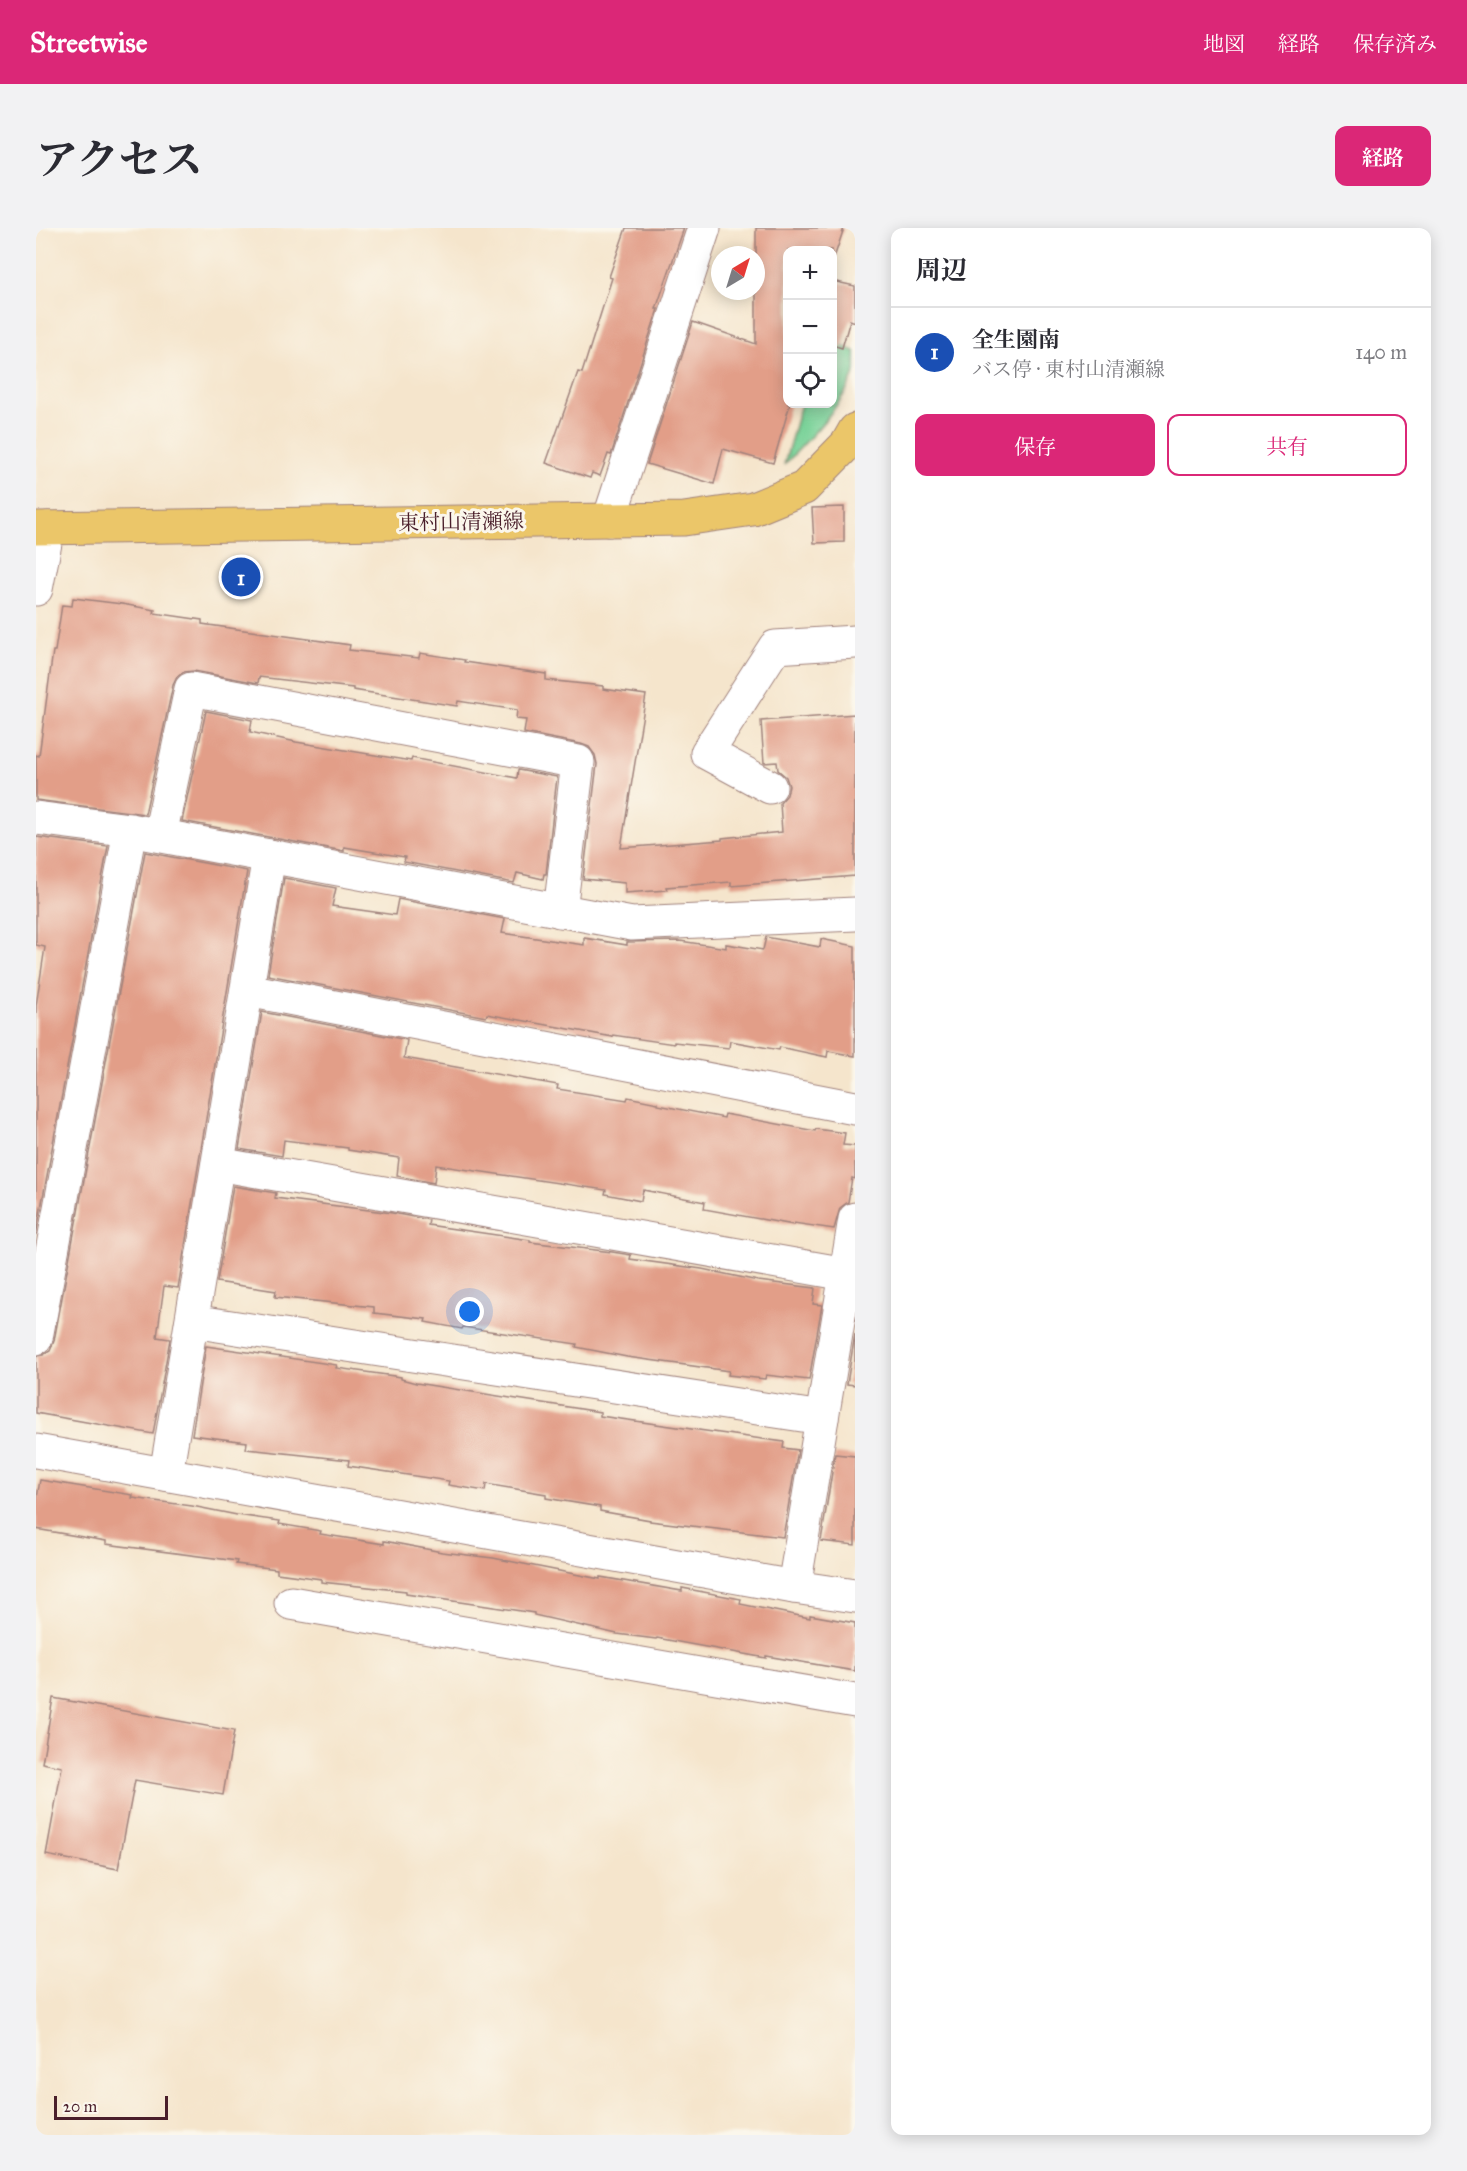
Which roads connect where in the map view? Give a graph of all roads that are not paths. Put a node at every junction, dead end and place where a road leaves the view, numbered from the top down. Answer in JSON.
{"nodes":[{"id":1,"x":704,"y":228,"type":"edge"},
{"id":2,"x":852,"y":441,"type":"edge"},
{"id":3,"x":609,"y":520,"type":"junction"},
{"id":4,"x":42,"y":528,"type":"edge"},
{"id":5,"x":36,"y":590,"type":"edge"},
{"id":6,"x":855,"y":642,"type":"edge"},
{"id":7,"x":770,"y":787,"type":"dead end"},
{"id":8,"x":36,"y":818,"type":"edge"},
{"id":9,"x":145,"y":833,"type":"junction"},
{"id":10,"x":269,"y":856,"type":"junction"},
{"id":11,"x":560,"y":911,"type":"junction"},
{"id":12,"x":855,"y":914,"type":"edge"},
{"id":13,"x":247,"y":990,"type":"junction"},
{"id":14,"x":855,"y":1108,"type":"edge"},
{"id":15,"x":218,"y":1164,"type":"junction"},
{"id":16,"x":855,"y":1219,"type":"edge"},
{"id":17,"x":846,"y":1274,"type":"junction"},
{"id":18,"x":192,"y":1321,"type":"junction"},
{"id":19,"x":36,"y":1338,"type":"edge"},
{"id":20,"x":822,"y":1418,"type":"junction"},
{"id":21,"x":36,"y":1451,"type":"edge"},
{"id":22,"x":166,"y":1474,"type":"junction"},
{"id":23,"x":794,"y":1587,"type":"junction"},
{"id":24,"x":855,"y":1596,"type":"edge"},
{"id":25,"x":291,"y":1603,"type":"dead end"},
{"id":26,"x":855,"y":1701,"type":"edge"}],
"edges":[{"from":1,"to":3,"type":"street"},
{"from":2,"to":3,"type":"main road","name":"東村山清瀬線"},
{"from":3,"to":4,"type":"main road","name":"東村山清瀬線"},
{"from":4,"to":5,"type":"street"},
{"from":6,"to":7,"type":"street"},
{"from":8,"to":9,"type":"street"},
{"from":9,"to":10,"type":"street"},
{"from":9,"to":11,"type":"street"},
{"from":9,"to":19,"type":"street"},
{"from":10,"to":11,"type":"street"},
{"from":10,"to":13,"type":"street"},
{"from":11,"to":12,"type":"street"},
{"from":13,"to":14,"type":"street"},
{"from":13,"to":15,"type":"street"},
{"from":15,"to":17,"type":"street"},
{"from":15,"to":18,"type":"street"},
{"from":16,"to":17,"type":"street"},
{"from":17,"to":20,"type":"street"},
{"from":18,"to":20,"type":"street"},
{"from":18,"to":22,"type":"street"},
{"from":20,"to":23,"type":"street"},
{"from":21,"to":22,"type":"street"},
{"from":22,"to":23,"type":"street"},
{"from":23,"to":24,"type":"street"},
{"from":25,"to":26,"type":"street"}]}
